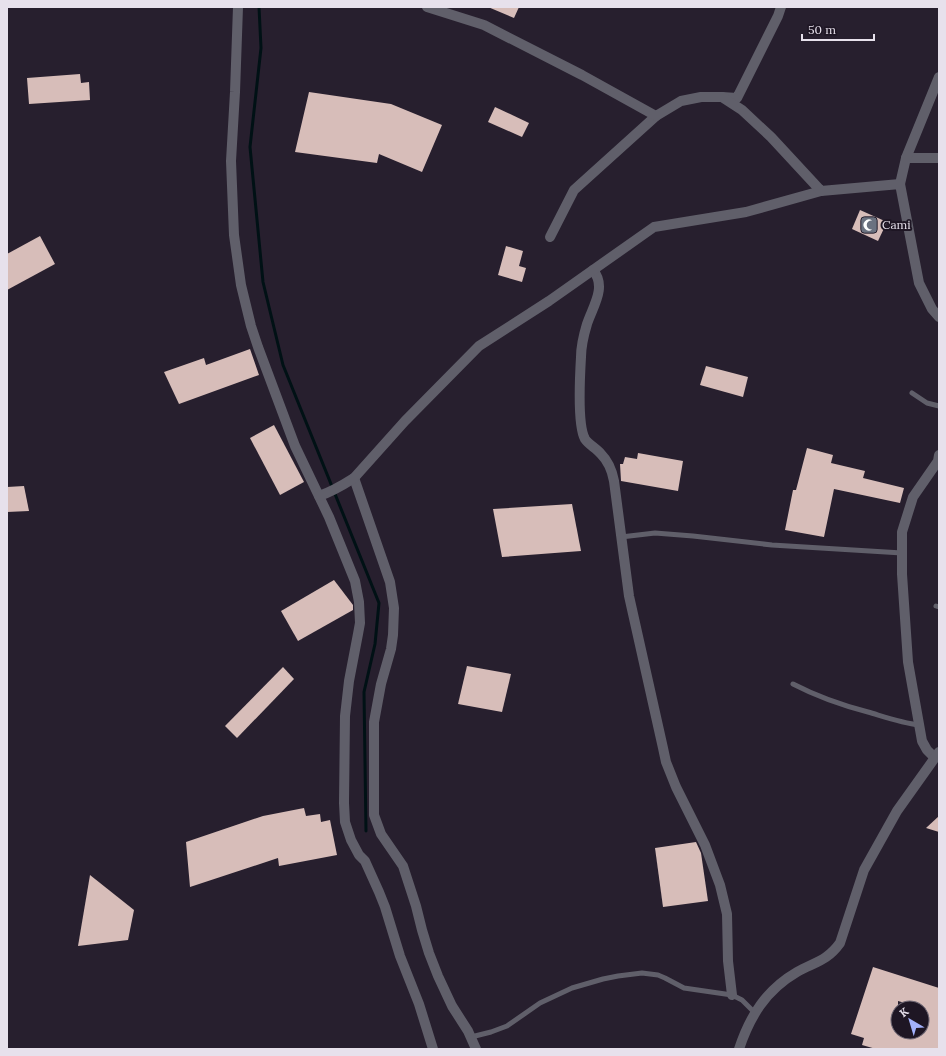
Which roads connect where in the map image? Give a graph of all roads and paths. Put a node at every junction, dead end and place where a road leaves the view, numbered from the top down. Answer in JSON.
{"nodes":[{"id":1,"x":238,"y":7,"type":"edge"},
{"id":2,"x":427,"y":7,"type":"edge"},
{"id":3,"x":781,"y":7,"type":"edge"},
{"id":4,"x":939,"y":77,"type":"edge"},
{"id":5,"x":722,"y":97,"type":"junction"},
{"id":6,"x":656,"y":116,"type":"junction"},
{"id":7,"x":906,"y":158,"type":"junction"},
{"id":8,"x":939,"y":158,"type":"edge"},
{"id":9,"x":900,"y":184,"type":"junction"},
{"id":10,"x":821,"y":192,"type":"junction"},
{"id":11,"x":550,"y":237,"type":"dead end"},
{"id":12,"x":593,"y":270,"type":"junction"},
{"id":13,"x":939,"y":317,"type":"edge"},
{"id":14,"x":912,"y":393,"type":"dead end"},
{"id":15,"x":939,"y":406,"type":"edge"},
{"id":16,"x":939,"y":456,"type":"edge"},
{"id":17,"x":350,"y":481,"type":"junction"},
{"id":18,"x":323,"y":495,"type":"junction"},
{"id":19,"x":621,"y":537,"type":"junction"},
{"id":20,"x":902,"y":553,"type":"junction"},
{"id":21,"x":793,"y":684,"type":"dead end"},
{"id":22,"x":919,"y":725,"type":"junction"},
{"id":23,"x":937,"y":755,"type":"edge"},
{"id":24,"x":732,"y":995,"type":"junction"},
{"id":25,"x":755,"y":1013,"type":"junction"},
{"id":26,"x":471,"y":1037,"type":"junction"},
{"id":27,"x":433,"y":1049,"type":"edge"},
{"id":28,"x":476,"y":1049,"type":"edge"},
{"id":29,"x":739,"y":1049,"type":"edge"}],
"edges":[{"from":1,"to":18,"type":"street"},
{"from":2,"to":6,"type":"street"},
{"from":3,"to":5,"type":"street"},
{"from":4,"to":7,"type":"street"},
{"from":5,"to":6,"type":"street"},
{"from":5,"to":10,"type":"street"},
{"from":6,"to":11,"type":"street"},
{"from":7,"to":8,"type":"street"},
{"from":7,"to":9,"type":"street"},
{"from":9,"to":10,"type":"street"},
{"from":9,"to":13,"type":"street"},
{"from":10,"to":12,"type":"street"},
{"from":12,"to":17,"type":"street"},
{"from":12,"to":19,"type":"street"},
{"from":14,"to":15,"type":"lane"},
{"from":16,"to":20,"type":"street"},
{"from":17,"to":18,"type":"street"},
{"from":17,"to":26,"type":"street"},
{"from":18,"to":27,"type":"street"},
{"from":19,"to":20,"type":"lane"},
{"from":19,"to":24,"type":"street"},
{"from":20,"to":22,"type":"street"},
{"from":21,"to":22,"type":"lane"},
{"from":22,"to":23,"type":"street"},
{"from":23,"to":25,"type":"street"},
{"from":24,"to":25,"type":"lane"},
{"from":24,"to":26,"type":"lane"},
{"from":25,"to":29,"type":"street"},
{"from":26,"to":28,"type":"street"}]}
